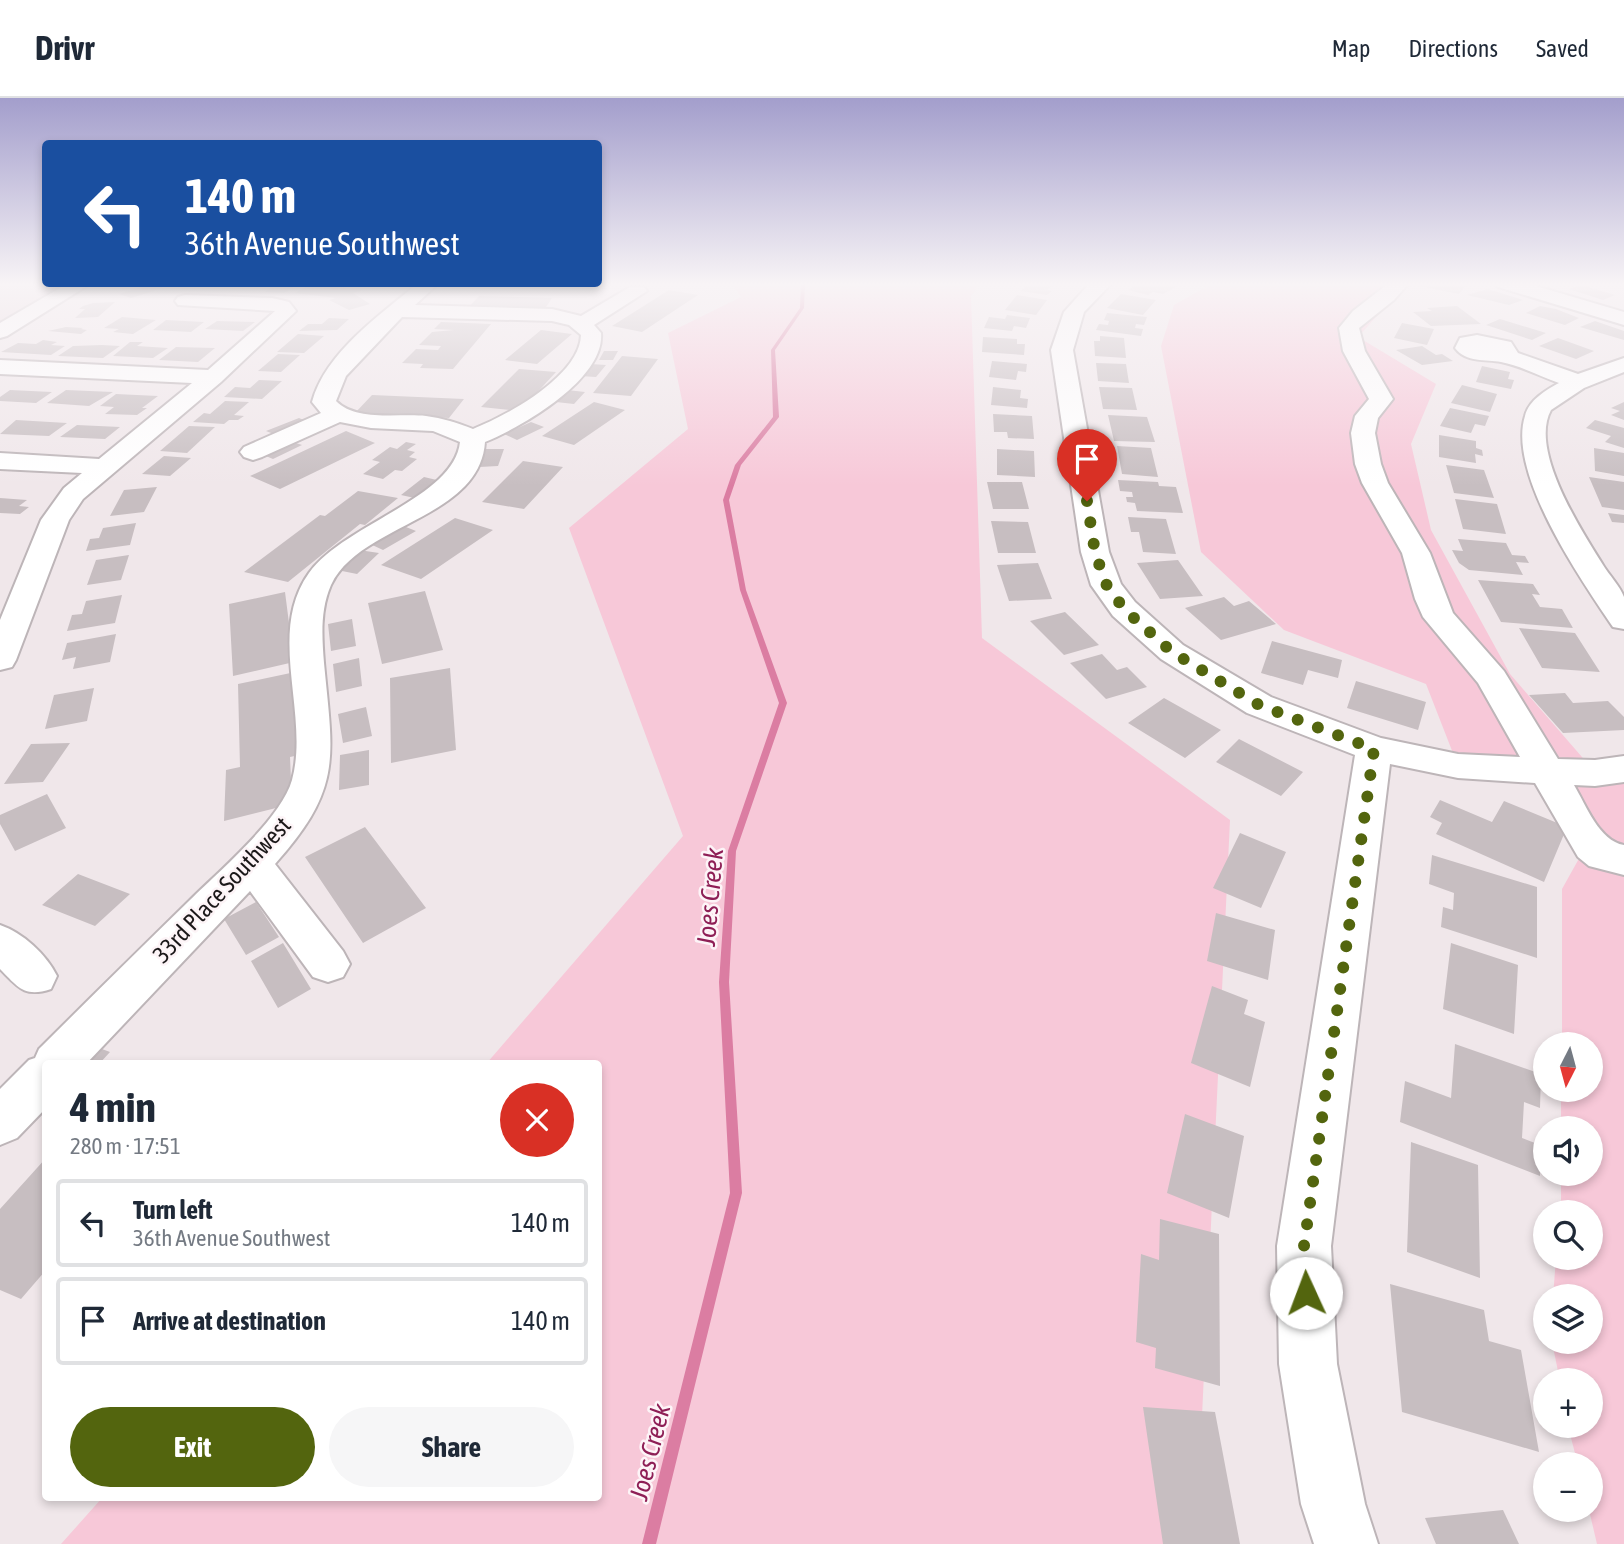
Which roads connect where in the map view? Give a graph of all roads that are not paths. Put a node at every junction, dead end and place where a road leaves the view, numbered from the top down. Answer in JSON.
{"nodes":[{"id":1,"x":242,"y":350,"type":"edge"},
{"id":2,"x":357,"y":350,"type":"edge"},
{"id":3,"x":587,"y":350,"type":"edge"},
{"id":4,"x":1062,"y":350,"type":"edge"},
{"id":5,"x":1354,"y":350,"type":"edge"},
{"id":6,"x":1505,"y":356,"type":"dead end"},
{"id":7,"x":1624,"y":365,"type":"edge"},
{"id":8,"x":0,"y":367,"type":"edge"},
{"id":9,"x":213,"y":377,"type":"junction"},
{"id":10,"x":1578,"y":382,"type":"junction"},
{"id":11,"x":338,"y":414,"type":"junction"},
{"id":12,"x":473,"y":438,"type":"junction"},
{"id":13,"x":253,"y":452,"type":"dead end"},
{"id":14,"x":0,"y":461,"type":"edge"},
{"id":15,"x":106,"y":467,"type":"junction"},
{"id":16,"x":1624,"y":620,"type":"edge"},
{"id":17,"x":0,"y":660,"type":"edge"},
{"id":18,"x":1374,"y":749,"type":"junction"},
{"id":19,"x":1624,"y":769,"type":"edge"},
{"id":20,"x":1547,"y":771,"type":"junction"},
{"id":21,"x":1624,"y":860,"type":"edge"},
{"id":22,"x":251,"y":862,"type":"junction"},
{"id":23,"x":0,"y":942,"type":"edge"},
{"id":24,"x":328,"y":964,"type":"dead end"},
{"id":25,"x":34,"y":976,"type":"dead end"},
{"id":26,"x":60,"y":1060,"type":"edge"},
{"id":27,"x":42,"y":1079,"type":"edge"},
{"id":28,"x":0,"y":1122,"type":"edge"},
{"id":29,"x":1346,"y":1544,"type":"edge"}],
"edges":[{"from":1,"to":9,"type":"street"},
{"from":2,"to":11,"type":"street"},
{"from":3,"to":12,"type":"street"},
{"from":4,"to":18,"type":"street"},
{"from":5,"to":20,"type":"street"},
{"from":6,"to":10,"type":"street"},
{"from":7,"to":10,"type":"street"},
{"from":8,"to":9,"type":"street"},
{"from":9,"to":15,"type":"street"},
{"from":10,"to":16,"type":"street"},
{"from":11,"to":12,"type":"street"},
{"from":11,"to":13,"type":"street"},
{"from":12,"to":22,"type":"street","name":"33rd Place Southwest"},
{"from":14,"to":15,"type":"street"},
{"from":15,"to":17,"type":"street"},
{"from":18,"to":20,"type":"street"},
{"from":18,"to":29,"type":"street"},
{"from":19,"to":20,"type":"street"},
{"from":20,"to":21,"type":"street"},
{"from":22,"to":24,"type":"street"},
{"from":22,"to":26,"type":"street","name":"33rd Place Southwest"},
{"from":23,"to":25,"type":"street"},
{"from":27,"to":28,"type":"street"}]}
